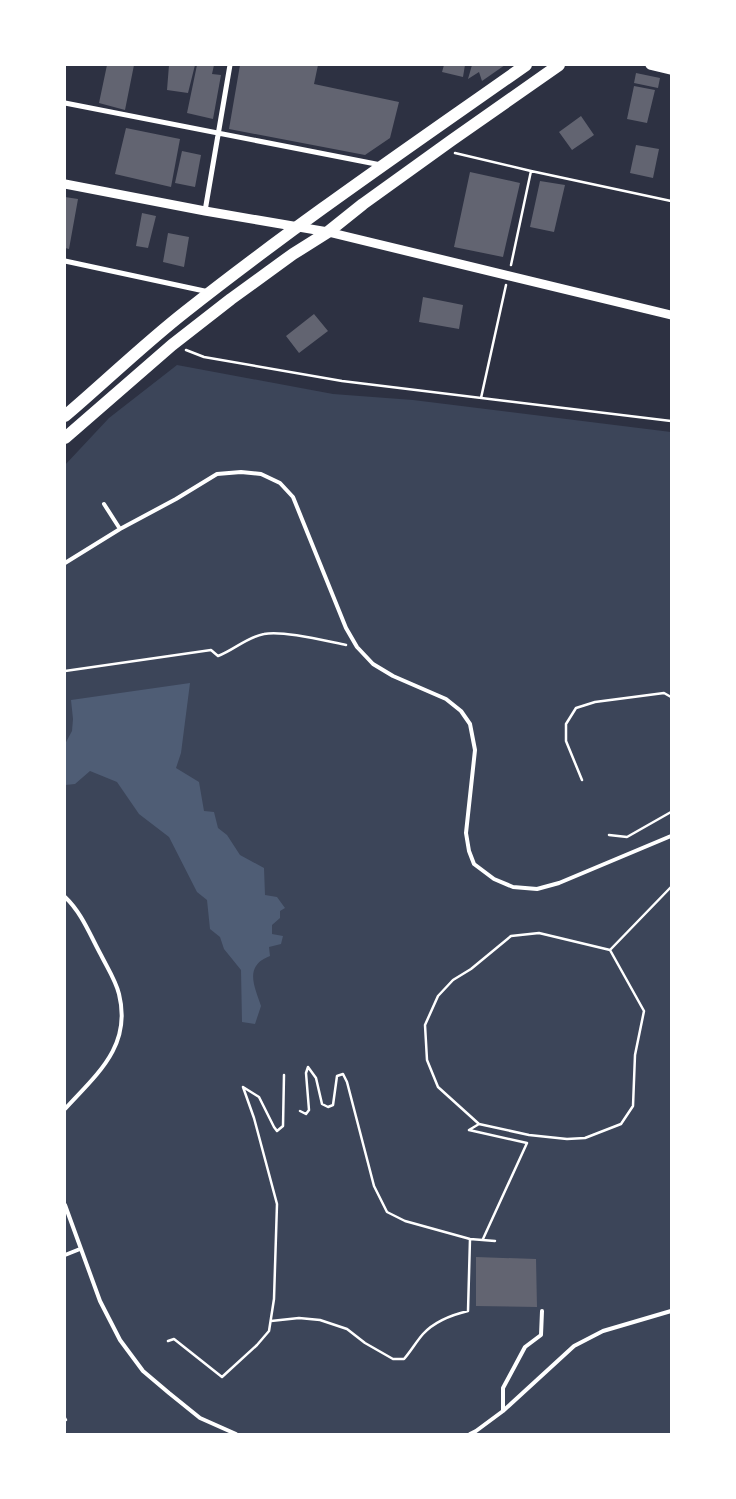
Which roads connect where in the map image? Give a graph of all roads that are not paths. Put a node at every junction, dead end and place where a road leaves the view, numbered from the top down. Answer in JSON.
{"nodes":[{"id":1,"x":230,"y":65,"type":"edge"},
{"id":2,"x":526,"y":65,"type":"edge"},
{"id":3,"x":559,"y":65,"type":"edge"},
{"id":4,"x":650,"y":65,"type":"edge"},
{"id":5,"x":671,"y":70,"type":"edge"},
{"id":6,"x":65,"y":104,"type":"edge"},
{"id":7,"x":218,"y":132,"type":"junction"},
{"id":8,"x":384,"y":165,"type":"junction"},
{"id":9,"x":65,"y":184,"type":"edge"},
{"id":10,"x":205,"y":211,"type":"junction"},
{"id":11,"x":297,"y":227,"type":"junction"},
{"id":12,"x":328,"y":232,"type":"junction"},
{"id":13,"x":65,"y":261,"type":"edge"},
{"id":14,"x":210,"y":292,"type":"junction"},
{"id":15,"x":671,"y":315,"type":"edge"},
{"id":16,"x":65,"y":416,"type":"edge"},
{"id":17,"x":65,"y":438,"type":"edge"},
{"id":18,"x":104,"y":504,"type":"dead end"},
{"id":19,"x":120,"y":529,"type":"junction"},
{"id":20,"x":65,"y":563,"type":"edge"},
{"id":21,"x":671,"y":836,"type":"edge"},
{"id":22,"x":65,"y":897,"type":"edge"},
{"id":23,"x":65,"y":1109,"type":"edge"},
{"id":24,"x":65,"y":1205,"type":"edge"},
{"id":25,"x":80,"y":1249,"type":"junction"},
{"id":26,"x":65,"y":1255,"type":"edge"},
{"id":27,"x":542,"y":1311,"type":"dead end"},
{"id":28,"x":671,"y":1311,"type":"edge"},
{"id":29,"x":503,"y":1411,"type":"junction"},
{"id":30,"x":236,"y":1434,"type":"edge"},
{"id":31,"x":470,"y":1434,"type":"edge"}],
"edges":[{"from":1,"to":7,"type":"street"},
{"from":2,"to":8,"type":"main road"},
{"from":3,"to":12,"type":"main road"},
{"from":4,"to":5,"type":"street"},
{"from":6,"to":7,"type":"street"},
{"from":7,"to":8,"type":"street"},
{"from":7,"to":10,"type":"street"},
{"from":8,"to":11,"type":"main road"},
{"from":9,"to":10,"type":"street"},
{"from":10,"to":11,"type":"street"},
{"from":11,"to":12,"type":"street"},
{"from":11,"to":14,"type":"main road"},
{"from":12,"to":15,"type":"street"},
{"from":12,"to":17,"type":"main road"},
{"from":13,"to":14,"type":"street"},
{"from":14,"to":16,"type":"main road"},
{"from":18,"to":19,"type":"lane"},
{"from":19,"to":20,"type":"lane"},
{"from":19,"to":21,"type":"lane"},
{"from":22,"to":23,"type":"lane"},
{"from":24,"to":25,"type":"lane"},
{"from":25,"to":26,"type":"lane"},
{"from":25,"to":30,"type":"lane"},
{"from":27,"to":29,"type":"lane"},
{"from":28,"to":29,"type":"lane"},
{"from":29,"to":31,"type":"lane"}]}
